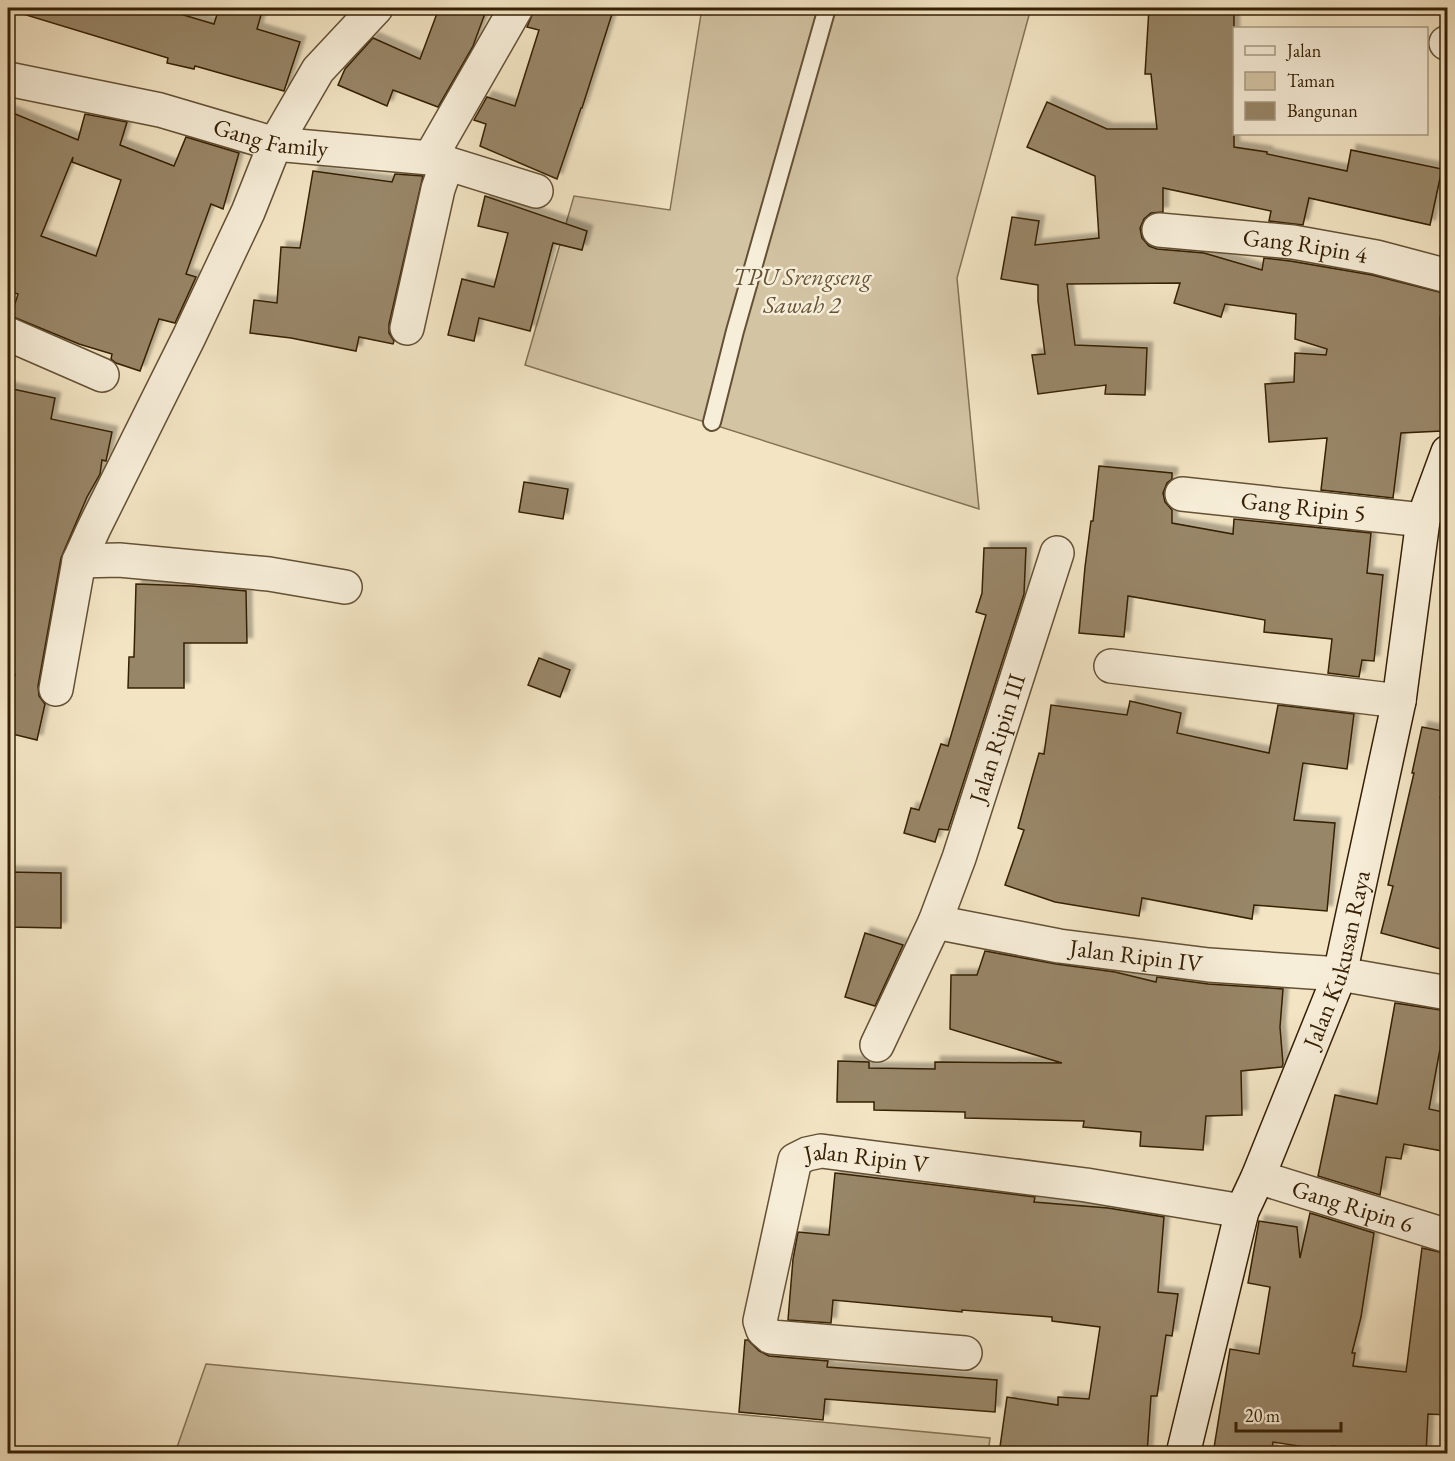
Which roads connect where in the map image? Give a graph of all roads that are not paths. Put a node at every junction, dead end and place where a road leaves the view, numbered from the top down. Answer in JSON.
{"nodes":[{"id":1,"x":376,"y":8,"type":"edge"},
{"id":2,"x":516,"y":8,"type":"edge"},
{"id":3,"x":827,"y":8,"type":"edge"},
{"id":4,"x":8,"y":79,"type":"edge"},
{"id":5,"x":274,"y":144,"type":"junction"},
{"id":6,"x":438,"y":160,"type":"junction"},
{"id":7,"x":536,"y":191,"type":"dead end"},
{"id":8,"x":1159,"y":230,"type":"dead end"},
{"id":9,"x":1448,"y":276,"type":"edge"},
{"id":10,"x":407,"y":328,"type":"dead end"},
{"id":11,"x":8,"y":334,"type":"edge"},
{"id":12,"x":102,"y":375,"type":"dead end"},
{"id":13,"x":712,"y":422,"type":"dead end"},
{"id":14,"x":1448,"y":452,"type":"edge"},
{"id":15,"x":1182,"y":494,"type":"dead end"},
{"id":16,"x":1423,"y":520,"type":"junction"},
{"id":17,"x":1057,"y":554,"type":"dead end"},
{"id":18,"x":79,"y":561,"type":"junction"},
{"id":19,"x":345,"y":587,"type":"dead end"},
{"id":20,"x":1111,"y":666,"type":"dead end"},
{"id":21,"x":56,"y":689,"type":"dead end"},
{"id":22,"x":1399,"y":701,"type":"junction"},
{"id":23,"x":935,"y":922,"type":"junction"},
{"id":24,"x":1340,"y":974,"type":"junction"},
{"id":25,"x":1448,"y":993,"type":"edge"},
{"id":26,"x":878,"y":1045,"type":"dead end"},
{"id":27,"x":1258,"y":1177,"type":"junction"},
{"id":28,"x":1242,"y":1211,"type":"junction"},
{"id":29,"x":1448,"y":1236,"type":"edge"},
{"id":30,"x":965,"y":1353,"type":"dead end"},
{"id":31,"x":1183,"y":1454,"type":"edge"}],
"edges":[{"from":1,"to":5,"type":"street"},
{"from":2,"to":6,"type":"street"},
{"from":3,"to":13,"type":"lane"},
{"from":4,"to":5,"type":"street","name":"Gang Family"},
{"from":5,"to":6,"type":"street","name":"Gang Family"},
{"from":5,"to":18,"type":"street"},
{"from":6,"to":7,"type":"street","name":"Gang Family"},
{"from":6,"to":10,"type":"street"},
{"from":8,"to":9,"type":"street","name":"Gang Ripin 4"},
{"from":11,"to":12,"type":"street"},
{"from":14,"to":16,"type":"street","name":"Jalan Kukusan Raya"},
{"from":15,"to":16,"type":"street","name":"Gang Ripin 5"},
{"from":16,"to":22,"type":"street","name":"Jalan Kukusan Raya"},
{"from":17,"to":23,"type":"street","name":"Jalan Ripin III"},
{"from":18,"to":19,"type":"street"},
{"from":18,"to":21,"type":"street"},
{"from":20,"to":22,"type":"street"},
{"from":22,"to":24,"type":"street","name":"Jalan Kukusan Raya"},
{"from":23,"to":24,"type":"street","name":"Jalan Ripin IV"},
{"from":23,"to":26,"type":"street","name":"Jalan Ripin III"},
{"from":24,"to":25,"type":"street","name":"Jalan Ripin IV"},
{"from":24,"to":27,"type":"street","name":"Jalan Kukusan Raya"},
{"from":27,"to":28,"type":"street","name":"Jalan Kukusan Raya"},
{"from":27,"to":29,"type":"street","name":"Gang Ripin 6"},
{"from":28,"to":30,"type":"street","name":"Jalan Ripin V"},
{"from":28,"to":31,"type":"street","name":"Jalan Kukusan Raya"}]}
